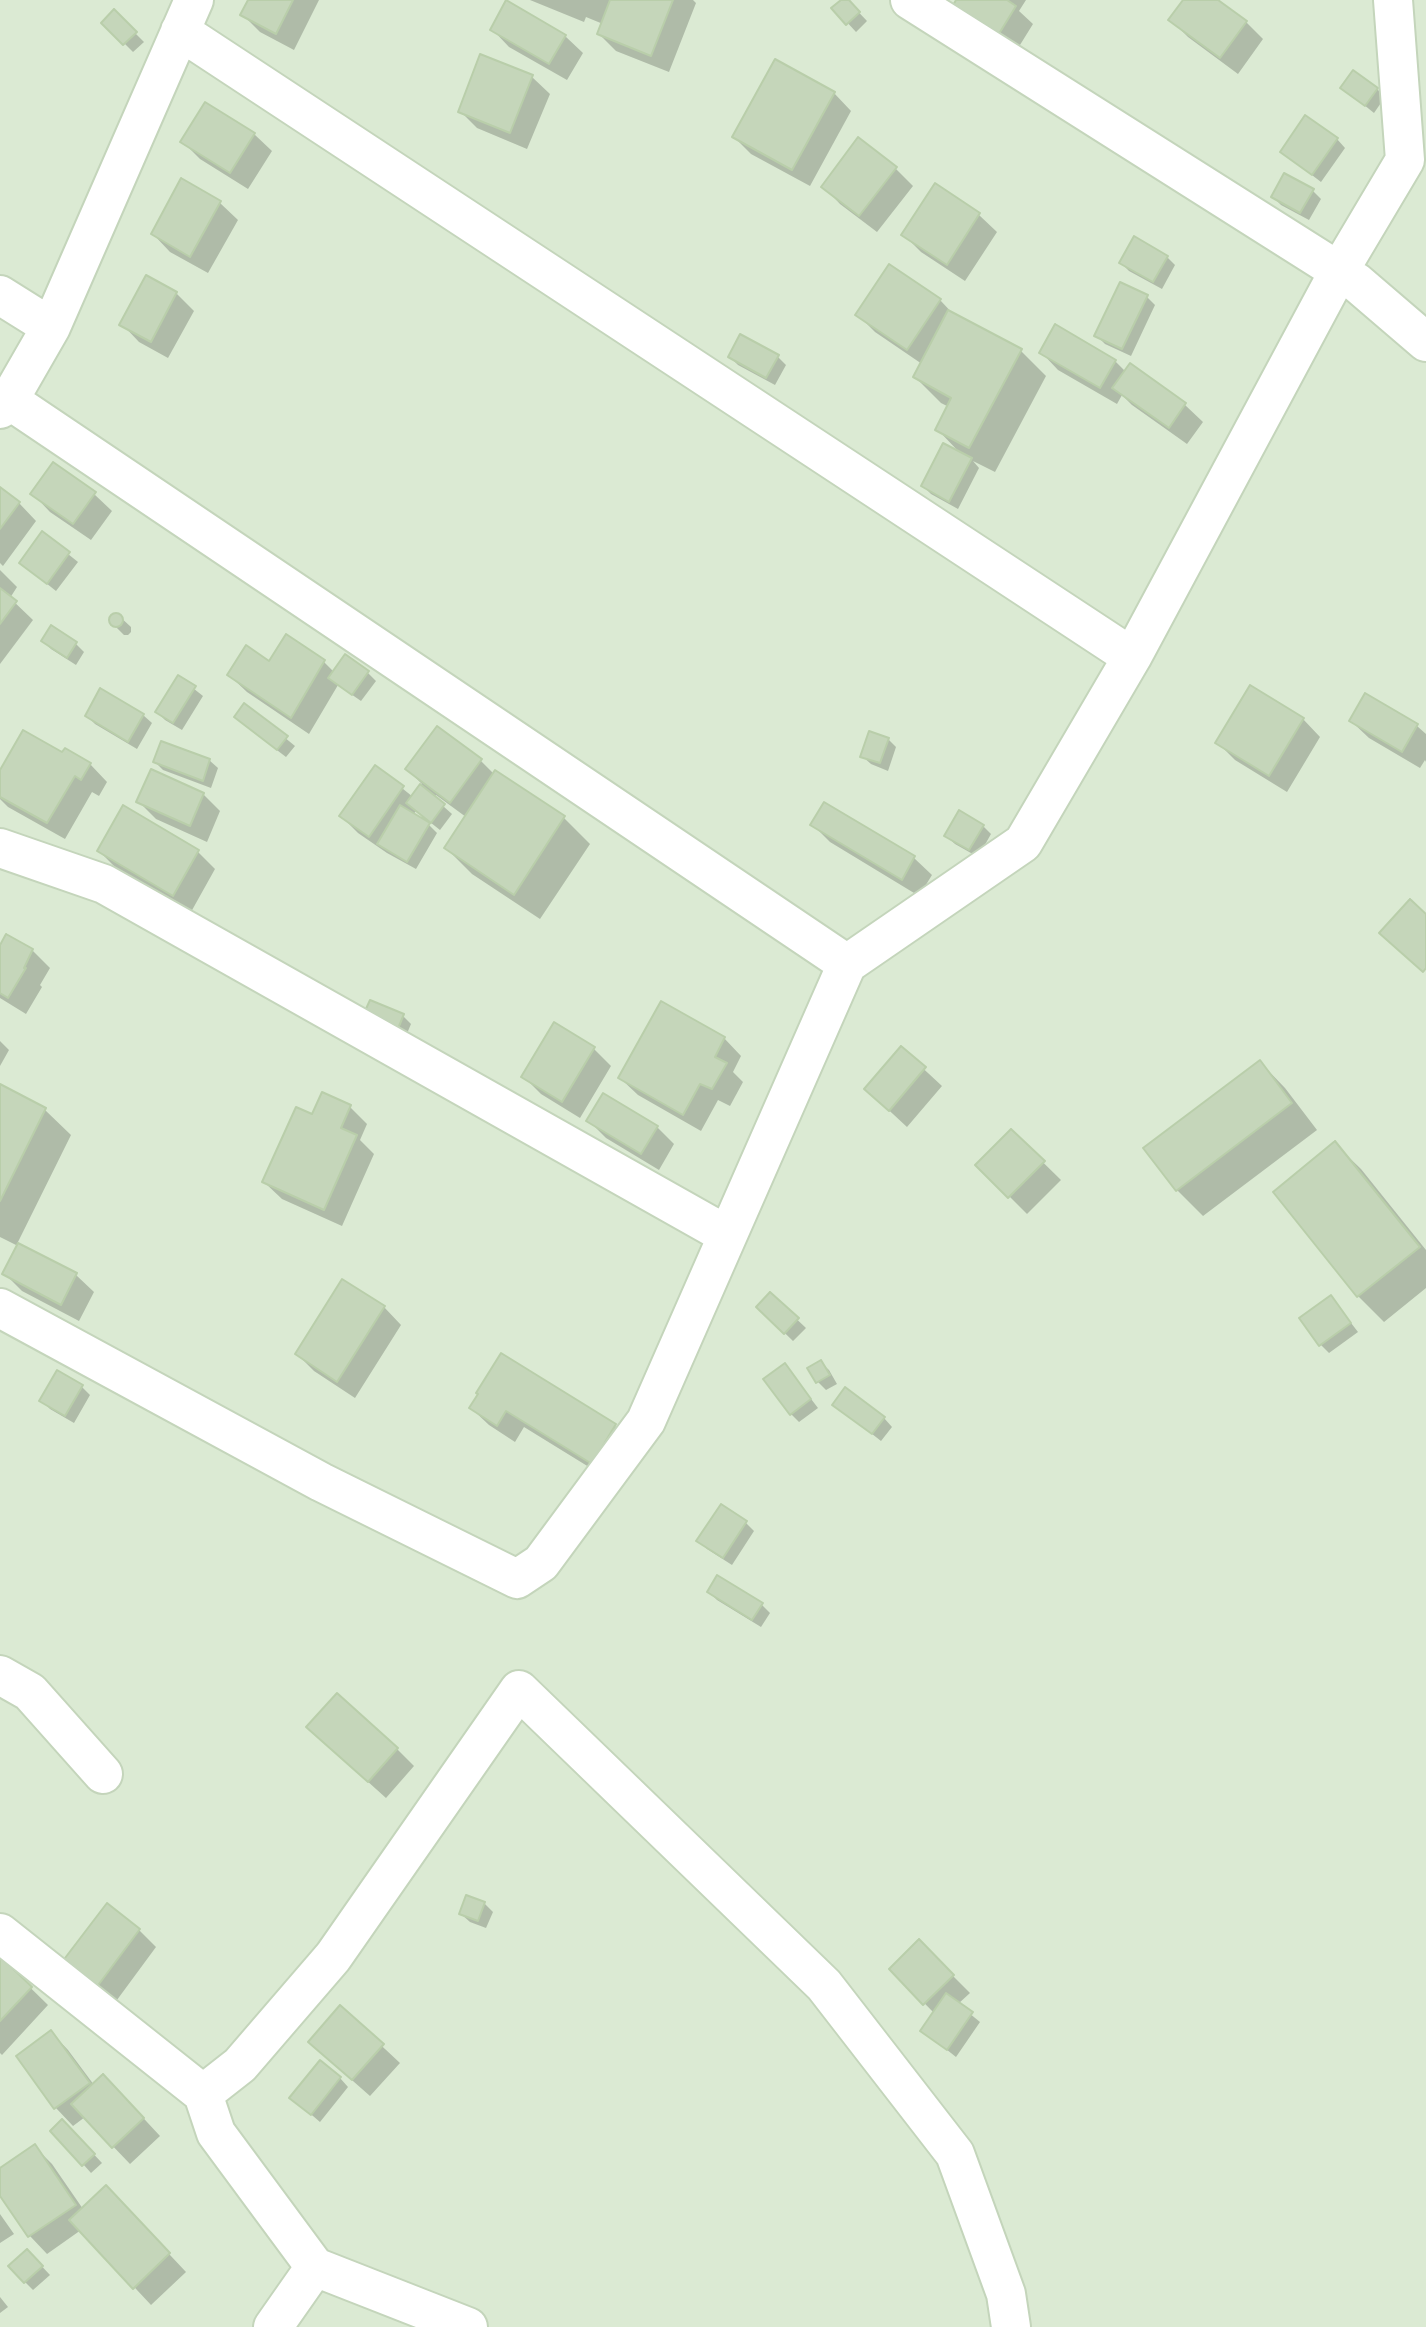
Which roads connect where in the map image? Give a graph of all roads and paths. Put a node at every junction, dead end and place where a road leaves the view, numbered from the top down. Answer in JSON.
{"nodes":[{"id":1,"x":910,"y":0,"type":"edge"},
{"id":2,"x":1393,"y":0,"type":"edge"},
{"id":3,"x":187,"y":15,"type":"edge"},
{"id":4,"x":1339,"y":271,"type":"junction"},
{"id":5,"x":0,"y":296,"type":"edge"},
{"id":6,"x":51,"y":327,"type":"junction"},
{"id":7,"x":1426,"y":342,"type":"edge"},
{"id":8,"x":5,"y":404,"type":"edge"},
{"id":9,"x":1132,"y":657,"type":"junction"},
{"id":10,"x":0,"y":848,"type":"edge"},
{"id":11,"x":847,"y":964,"type":"junction"},
{"id":12,"x":727,"y":1235,"type":"junction"},
{"id":13,"x":0,"y":1308,"type":"edge"},
{"id":14,"x":0,"y":1675,"type":"edge"},
{"id":15,"x":103,"y":1774,"type":"dead end"},
{"id":16,"x":0,"y":1933,"type":"edge"},
{"id":17,"x":203,"y":2094,"type":"junction"},
{"id":18,"x":315,"y":2267,"type":"junction"},
{"id":19,"x":273,"y":2327,"type":"edge"},
{"id":20,"x":468,"y":2327,"type":"edge"},
{"id":21,"x":1011,"y":2327,"type":"edge"}],
"edges":[{"from":1,"to":4,"type":"street"},
{"from":2,"to":4,"type":"street"},
{"from":3,"to":6,"type":"street"},
{"from":3,"to":9,"type":"street"},
{"from":4,"to":7,"type":"street"},
{"from":4,"to":9,"type":"street"},
{"from":5,"to":6,"type":"street"},
{"from":6,"to":8,"type":"street"},
{"from":8,"to":11,"type":"street"},
{"from":9,"to":11,"type":"street"},
{"from":10,"to":12,"type":"street"},
{"from":11,"to":12,"type":"street"},
{"from":12,"to":13,"type":"street"},
{"from":14,"to":15,"type":"street"},
{"from":16,"to":17,"type":"street"},
{"from":17,"to":18,"type":"street"},
{"from":17,"to":21,"type":"street"},
{"from":18,"to":19,"type":"street"},
{"from":18,"to":20,"type":"street"}]}
